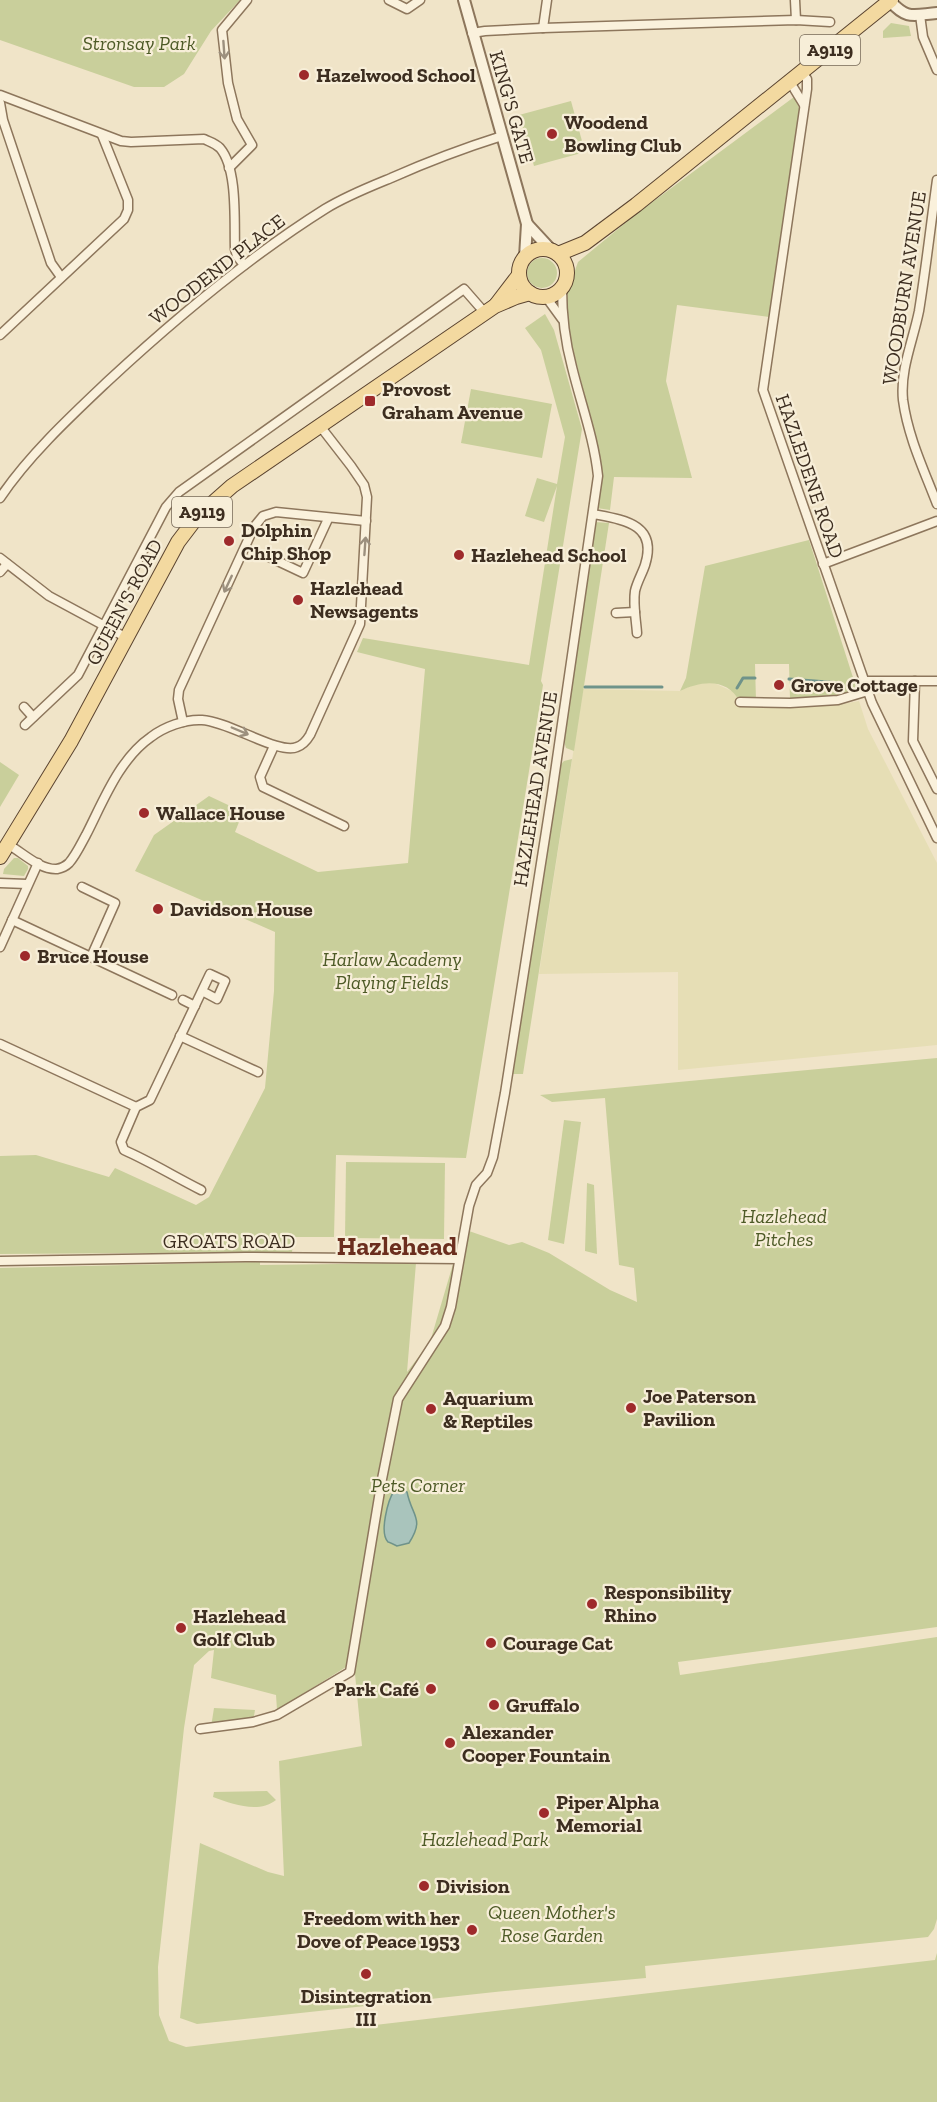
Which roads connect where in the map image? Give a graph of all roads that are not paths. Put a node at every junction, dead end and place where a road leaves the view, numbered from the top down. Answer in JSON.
{"nodes":[{"id":1,"x":247,"y":0,"type":"edge"},
{"id":2,"x":389,"y":0,"type":"edge"},
{"id":3,"x":420,"y":0,"type":"edge"},
{"id":4,"x":464,"y":0,"type":"edge"},
{"id":5,"x":547,"y":0,"type":"edge"},
{"id":6,"x":795,"y":0,"type":"edge"},
{"id":7,"x":890,"y":1,"type":"edge"},
{"id":8,"x":937,"y":13,"type":"edge"},
{"id":9,"x":921,"y":15,"type":"junction"},
{"id":10,"x":796,"y":20,"type":"junction"},
{"id":11,"x":830,"y":22,"type":"dead end"},
{"id":12,"x":543,"y":28,"type":"junction"},
{"id":13,"x":472,"y":33,"type":"junction"},
{"id":14,"x":937,"y":70,"type":"edge"},
{"id":15,"x":802,"y":73,"type":"junction"},
{"id":16,"x":790,"y":82,"type":"junction"},
{"id":17,"x":0,"y":95,"type":"edge"},
{"id":18,"x":0,"y":103,"type":"edge"},
{"id":19,"x":804,"y":105,"type":"junction"},
{"id":20,"x":102,"y":135,"type":"junction"},
{"id":21,"x":502,"y":136,"type":"junction"},
{"id":22,"x":229,"y":168,"type":"junction"},
{"id":23,"x":937,"y":180,"type":"edge"},
{"id":24,"x":527,"y":224,"type":"junction"},
{"id":25,"x":585,"y":243,"type":"junction"},
{"id":26,"x":555,"y":252,"type":"junction"},
{"id":27,"x":525,"y":257,"type":"junction"},
{"id":28,"x":244,"y":265,"type":"junction"},
{"id":29,"x":567,"y":272,"type":"junction"},
{"id":30,"x":519,"y":275,"type":"junction"},
{"id":31,"x":61,"y":277,"type":"junction"},
{"id":32,"x":562,"y":288,"type":"junction"},
{"id":33,"x":530,"y":293,"type":"junction"},
{"id":34,"x":546,"y":297,"type":"junction"},
{"id":35,"x":486,"y":308,"type":"junction"},
{"id":36,"x":563,"y":320,"type":"junction"},
{"id":37,"x":0,"y":335,"type":"edge"},
{"id":38,"x":320,"y":426,"type":"junction"},
{"id":39,"x":0,"y":498,"type":"edge"},
{"id":40,"x":937,"y":504,"type":"edge"},
{"id":41,"x":593,"y":514,"type":"junction"},
{"id":42,"x":328,"y":519,"type":"junction"},
{"id":43,"x":366,"y":521,"type":"junction"},
{"id":44,"x":937,"y":521,"type":"edge"},
{"id":45,"x":269,"y":557,"type":"dead end"},
{"id":46,"x":3,"y":561,"type":"edge"},
{"id":47,"x":823,"y":564,"type":"junction"},
{"id":48,"x":0,"y":572,"type":"edge"},
{"id":49,"x":634,"y":612,"type":"junction"},
{"id":50,"x":616,"y":613,"type":"dead end"},
{"id":51,"x":104,"y":626,"type":"junction"},
{"id":52,"x":637,"y":633,"type":"dead end"},
{"id":53,"x":127,"y":638,"type":"junction"},
{"id":54,"x":865,"y":681,"type":"junction"},
{"id":55,"x":915,"y":681,"type":"junction"},
{"id":56,"x":937,"y":681,"type":"edge"},
{"id":57,"x":868,"y":691,"type":"junction"},
{"id":58,"x":740,"y":702,"type":"dead end"},
{"id":59,"x":24,"y":707,"type":"dead end"},
{"id":60,"x":33,"y":717,"type":"junction"},
{"id":61,"x":183,"y":722,"type":"junction"},
{"id":62,"x":25,"y":725,"type":"dead end"},
{"id":63,"x":274,"y":746,"type":"junction"},
{"id":64,"x":937,"y":789,"type":"edge"},
{"id":65,"x":344,"y":826,"type":"dead end"},
{"id":66,"x":937,"y":838,"type":"edge"},
{"id":67,"x":9,"y":845,"type":"junction"},
{"id":68,"x":0,"y":857,"type":"edge"},
{"id":69,"x":38,"y":863,"type":"junction"},
{"id":70,"x":0,"y":883,"type":"edge"},
{"id":71,"x":27,"y":884,"type":"junction"},
{"id":72,"x":82,"y":887,"type":"dead end"},
{"id":73,"x":12,"y":920,"type":"junction"},
{"id":74,"x":0,"y":947,"type":"edge"},
{"id":75,"x":91,"y":957,"type":"junction"},
{"id":76,"x":202,"y":991,"type":"dead end"},
{"id":77,"x":172,"y":995,"type":"dead end"},
{"id":78,"x":183,"y":1000,"type":"dead end"},
{"id":79,"x":195,"y":1006,"type":"junction"},
{"id":80,"x":180,"y":1036,"type":"junction"},
{"id":81,"x":0,"y":1044,"type":"edge"},
{"id":82,"x":258,"y":1072,"type":"dead end"},
{"id":83,"x":136,"y":1107,"type":"junction"},
{"id":84,"x":201,"y":1190,"type":"dead end"},
{"id":85,"x":459,"y":1259,"type":"junction"},
{"id":86,"x":0,"y":1261,"type":"edge"},
{"id":87,"x":201,"y":1729,"type":"dead end"}],
"edges":[{"from":1,"to":22,"type":"street","one_way":true},
{"from":2,"to":3,"type":"street"},
{"from":4,"to":13,"type":"street","name":"KING'S GATE"},
{"from":5,"to":12,"type":"street"},
{"from":6,"to":10,"type":"street"},
{"from":7,"to":9,"type":"street"},
{"from":7,"to":15,"type":"main road","number":"A9119"},
{"from":8,"to":9,"type":"street"},
{"from":9,"to":14,"type":"street"},
{"from":10,"to":11,"type":"street"},
{"from":10,"to":12,"type":"street"},
{"from":12,"to":13,"type":"street"},
{"from":13,"to":21,"type":"street","name":"KING'S GATE"},
{"from":15,"to":16,"type":"main road","number":"A9119"},
{"from":15,"to":19,"type":"street","name":"HAZLEDENE ROAD"},
{"from":16,"to":19,"type":"street"},
{"from":16,"to":25,"type":"main road","number":"A9119"},
{"from":17,"to":20,"type":"street"},
{"from":18,"to":31,"type":"street"},
{"from":19,"to":47,"type":"street","name":"HAZLEDENE ROAD"},
{"from":20,"to":22,"type":"street"},
{"from":20,"to":31,"type":"street"},
{"from":21,"to":24,"type":"street","name":"KING'S GATE"},
{"from":21,"to":28,"type":"street","name":"WOODEND PLACE"},
{"from":22,"to":28,"type":"street"},
{"from":23,"to":40,"type":"street","name":"WOODBURN AVENUE"},
{"from":24,"to":26,"type":"street","name":"KING'S GATE"},
{"from":24,"to":27,"type":"street","name":"KING'S GATE"},
{"from":25,"to":26,"type":"main road","number":"A9119"},
{"from":25,"to":29,"type":"main road","number":"A9119"},
{"from":26,"to":27,"type":"main road","number":"A9119"},
{"from":26,"to":29,"type":"main road"},
{"from":27,"to":30,"type":"main road","number":"A9119"},
{"from":28,"to":39,"type":"street","name":"WOODEND PLACE"},
{"from":29,"to":32,"type":"main road","number":"A9119"},
{"from":30,"to":33,"type":"main road"},
{"from":30,"to":35,"type":"main road","name":"QUEEN'S ROAD","number":"A9119"},
{"from":31,"to":37,"type":"street"},
{"from":32,"to":34,"type":"main road"},
{"from":32,"to":36,"type":"street","name":"HAZLEHEAD AVENUE"},
{"from":33,"to":34,"type":"main road"},
{"from":33,"to":35,"type":"main road","name":"QUEEN'S ROAD","number":"A9119"},
{"from":34,"to":36,"type":"street","name":"HAZLEHEAD AVENUE"},
{"from":35,"to":38,"type":"main road","name":"QUEEN'S ROAD","number":"A9119"},
{"from":35,"to":51,"type":"street","name":"QUEEN'S ROAD"},
{"from":36,"to":41,"type":"street","name":"HAZLEHEAD AVENUE"},
{"from":38,"to":43,"type":"street"},
{"from":38,"to":53,"type":"main road","name":"QUEEN'S ROAD","number":"A9119"},
{"from":41,"to":49,"type":"street"},
{"from":41,"to":85,"type":"street","name":"HAZLEHEAD AVENUE"},
{"from":42,"to":43,"type":"street"},
{"from":42,"to":45,"type":"street"},
{"from":42,"to":61,"type":"street","one_way":true},
{"from":63,"to":43,"type":"street","one_way":true},
{"from":44,"to":47,"type":"street"},
{"from":46,"to":48,"type":"street"},
{"from":46,"to":51,"type":"street"},
{"from":47,"to":54,"type":"street","name":"HAZLEDENE ROAD"},
{"from":49,"to":50,"type":"street"},
{"from":49,"to":52,"type":"street"},
{"from":51,"to":53,"type":"street"},
{"from":51,"to":60,"type":"street","name":"QUEEN'S ROAD"},
{"from":53,"to":67,"type":"main road","name":"QUEEN'S ROAD","number":"A9119"},
{"from":54,"to":55,"type":"street"},
{"from":54,"to":57,"type":"street","name":"HAZLEDENE ROAD"},
{"from":55,"to":56,"type":"street"},
{"from":55,"to":64,"type":"street"},
{"from":57,"to":58,"type":"street"},
{"from":57,"to":66,"type":"street","name":"HAZLEDENE ROAD"},
{"from":59,"to":60,"type":"street"},
{"from":60,"to":62,"type":"street","name":"QUEEN'S ROAD"},
{"from":61,"to":63,"type":"street","one_way":true},
{"from":61,"to":69,"type":"street"},
{"from":63,"to":65,"type":"street"},
{"from":67,"to":68,"type":"main road","name":"QUEEN'S ROAD","number":"A9119"},
{"from":67,"to":69,"type":"street"},
{"from":69,"to":71,"type":"street"},
{"from":70,"to":71,"type":"street"},
{"from":71,"to":73,"type":"street"},
{"from":72,"to":75,"type":"street"},
{"from":73,"to":74,"type":"street"},
{"from":73,"to":75,"type":"street"},
{"from":75,"to":77,"type":"street"},
{"from":76,"to":79,"type":"street"},
{"from":78,"to":79,"type":"street"},
{"from":79,"to":80,"type":"street"},
{"from":80,"to":82,"type":"street"},
{"from":80,"to":83,"type":"street"},
{"from":81,"to":83,"type":"street"},
{"from":83,"to":84,"type":"street"},
{"from":85,"to":86,"type":"street","name":"GROATS ROAD"},
{"from":85,"to":87,"type":"street","name":"HAZLEHEAD AVENUE"}]}
